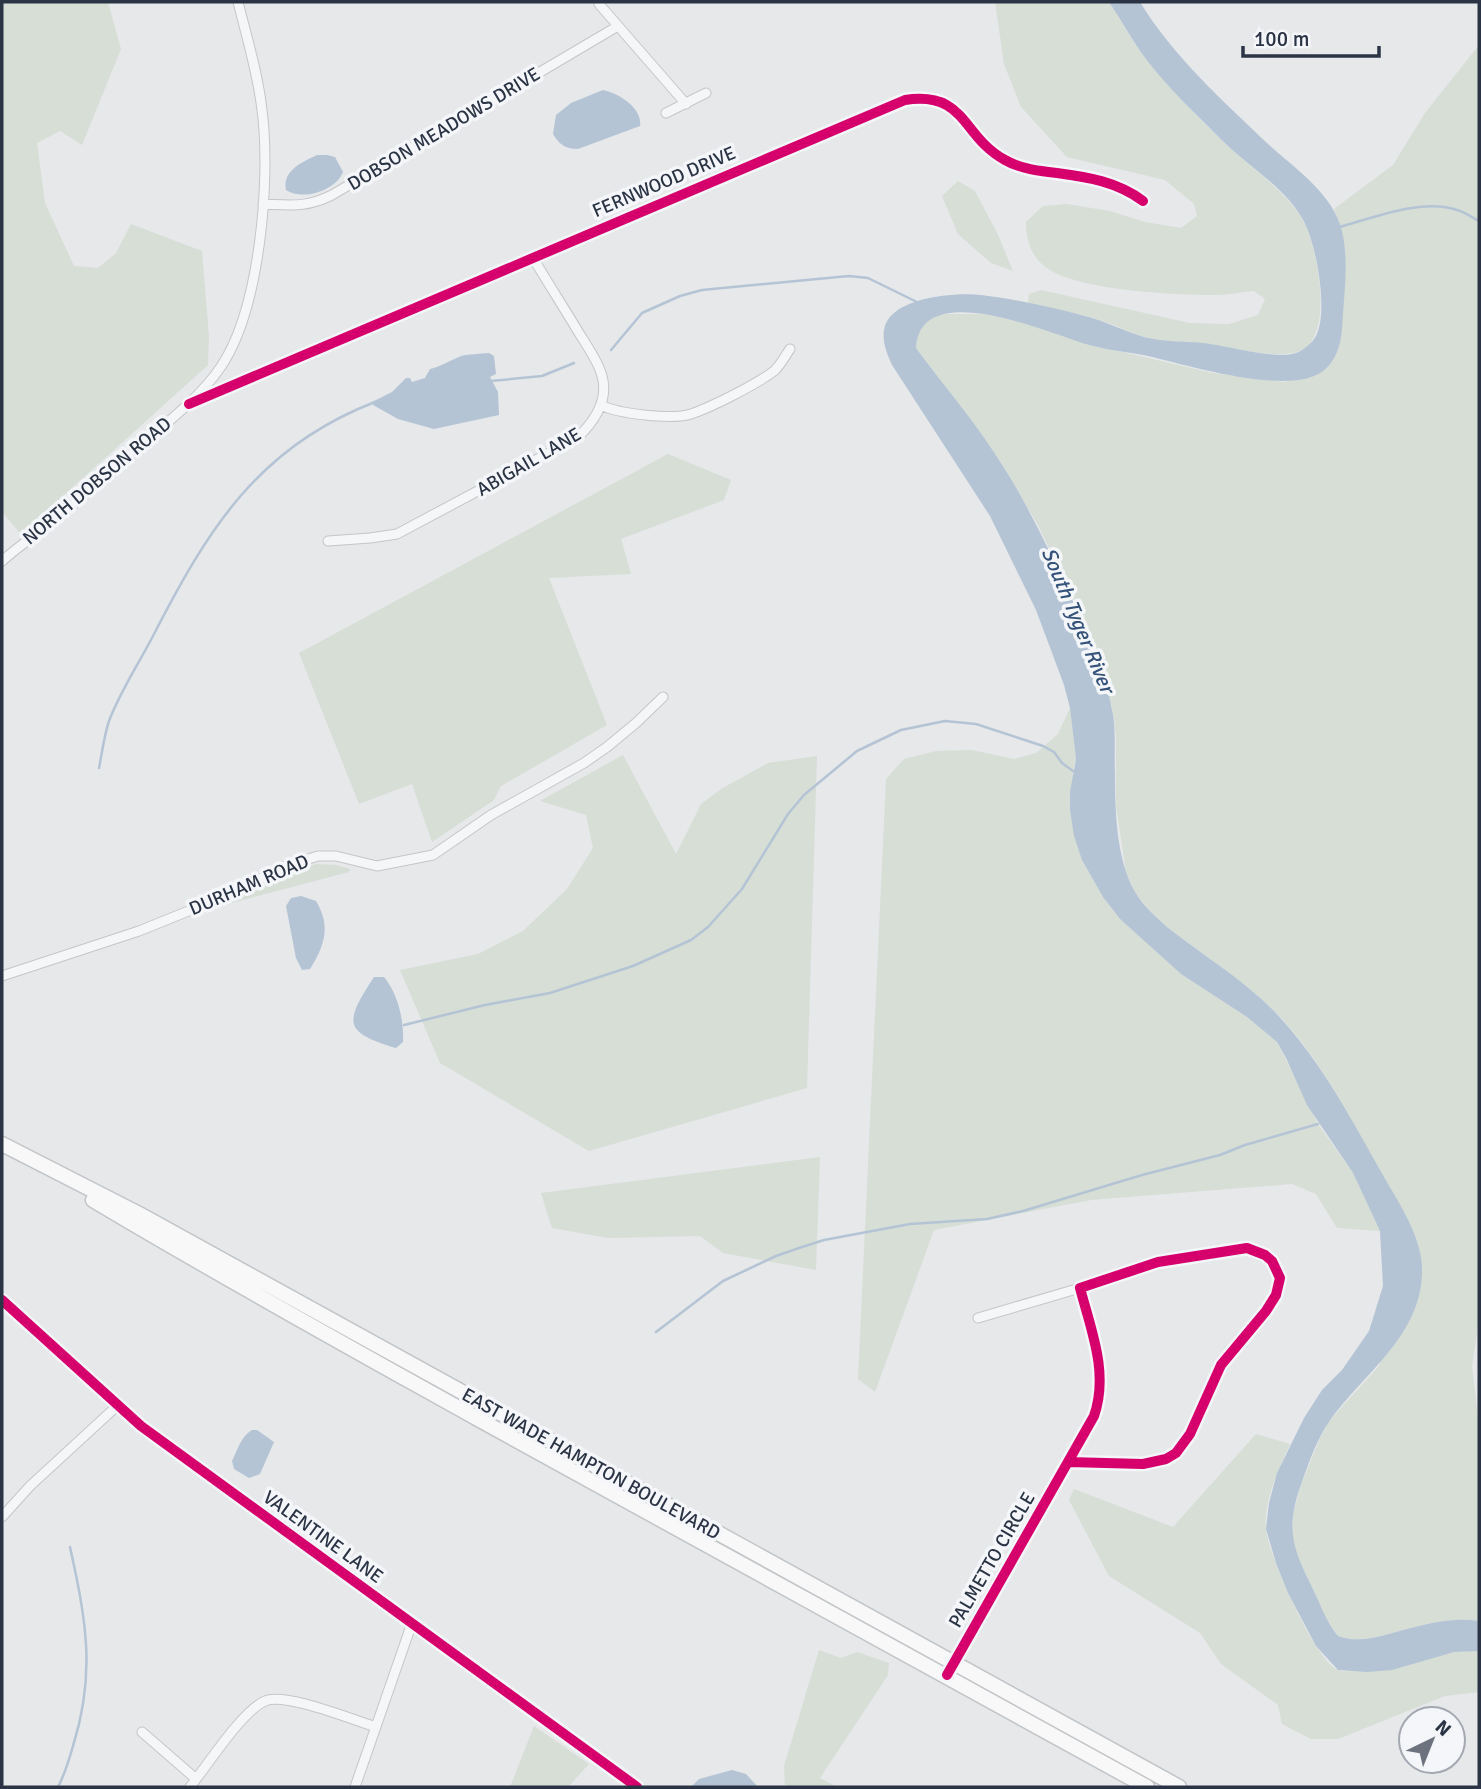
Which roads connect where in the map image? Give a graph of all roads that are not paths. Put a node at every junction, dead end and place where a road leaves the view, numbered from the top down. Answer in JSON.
{"nodes":[{"id":1,"x":238,"y":2,"type":"edge"},
{"id":2,"x":599,"y":4,"type":"dead end"},
{"id":3,"x":618,"y":26,"type":"junction"},
{"id":4,"x":706,"y":93,"type":"dead end"},
{"id":5,"x":686,"y":104,"type":"junction"},
{"id":6,"x":666,"y":113,"type":"dead end"},
{"id":7,"x":1143,"y":201,"type":"dead end"},
{"id":8,"x":262,"y":204,"type":"junction"},
{"id":9,"x":533,"y":258,"type":"junction"},
{"id":10,"x":790,"y":349,"type":"dead end"},
{"id":11,"x":189,"y":404,"type":"junction"},
{"id":12,"x":601,"y":405,"type":"junction"},
{"id":13,"x":328,"y":541,"type":"dead end"},
{"id":14,"x":2,"y":561,"type":"edge"},
{"id":15,"x":663,"y":696,"type":"dead end"},
{"id":16,"x":2,"y":976,"type":"edge"},
{"id":17,"x":2,"y":1145,"type":"edge"},
{"id":18,"x":1080,"y":1288,"type":"junction"},
{"id":19,"x":2,"y":1300,"type":"edge"},
{"id":20,"x":978,"y":1318,"type":"dead end"},
{"id":21,"x":117,"y":1406,"type":"junction"},
{"id":22,"x":1068,"y":1462,"type":"junction"},
{"id":23,"x":2,"y":1517,"type":"edge"},
{"id":24,"x":412,"y":1623,"type":"junction"},
{"id":25,"x":950,"y":1669,"type":"junction"},
{"id":26,"x":376,"y":1727,"type":"junction"},
{"id":27,"x":142,"y":1732,"type":"dead end"},
{"id":28,"x":197,"y":1779,"type":"junction"},
{"id":29,"x":1148,"y":1782,"type":"edge"},
{"id":30,"x":190,"y":1787,"type":"edge"},
{"id":31,"x":355,"y":1787,"type":"edge"},
{"id":32,"x":637,"y":1787,"type":"edge"},
{"id":33,"x":1179,"y":1787,"type":"edge"}],
"edges":[{"from":1,"to":8,"type":"street","name":"NORTH DOBSON ROAD"},
{"from":2,"to":3,"type":"street"},
{"from":3,"to":5,"type":"street"},
{"from":3,"to":8,"type":"street","name":"DOBSON MEADOWS DRIVE"},
{"from":4,"to":5,"type":"street"},
{"from":5,"to":6,"type":"street"},
{"from":7,"to":9,"type":"street","name":"FERNWOOD DRIVE"},
{"from":8,"to":11,"type":"street","name":"NORTH DOBSON ROAD"},
{"from":9,"to":11,"type":"street","name":"FERNWOOD DRIVE"},
{"from":9,"to":12,"type":"street"},
{"from":10,"to":12,"type":"street"},
{"from":11,"to":14,"type":"street","name":"NORTH DOBSON ROAD"},
{"from":12,"to":13,"type":"street","name":"ABIGAIL LANE"},
{"from":15,"to":16,"type":"street","name":"DURHAM ROAD"},
{"from":17,"to":25,"type":"main road","name":"EAST WADE HAMPTON BOULEVARD"},
{"from":18,"to":20,"type":"street"},
{"from":18,"to":22,"type":"street","name":"PALMETTO CIRCLE"},
{"from":18,"to":22,"type":"street"},
{"from":19,"to":21,"type":"street","name":"VALENTINE LANE"},
{"from":21,"to":23,"type":"street"},
{"from":21,"to":24,"type":"street","name":"VALENTINE LANE"},
{"from":22,"to":25,"type":"street","name":"PALMETTO CIRCLE"},
{"from":24,"to":26,"type":"street"},
{"from":24,"to":32,"type":"street","name":"VALENTINE LANE"},
{"from":25,"to":29,"type":"main road","name":"EAST WADE HAMPTON BOULEVARD"},
{"from":26,"to":28,"type":"street"},
{"from":26,"to":31,"type":"street"},
{"from":27,"to":28,"type":"street"},
{"from":28,"to":30,"type":"street"},
{"from":29,"to":33,"type":"main road","name":"EAST WADE HAMPTON BOULEVARD"}]}
